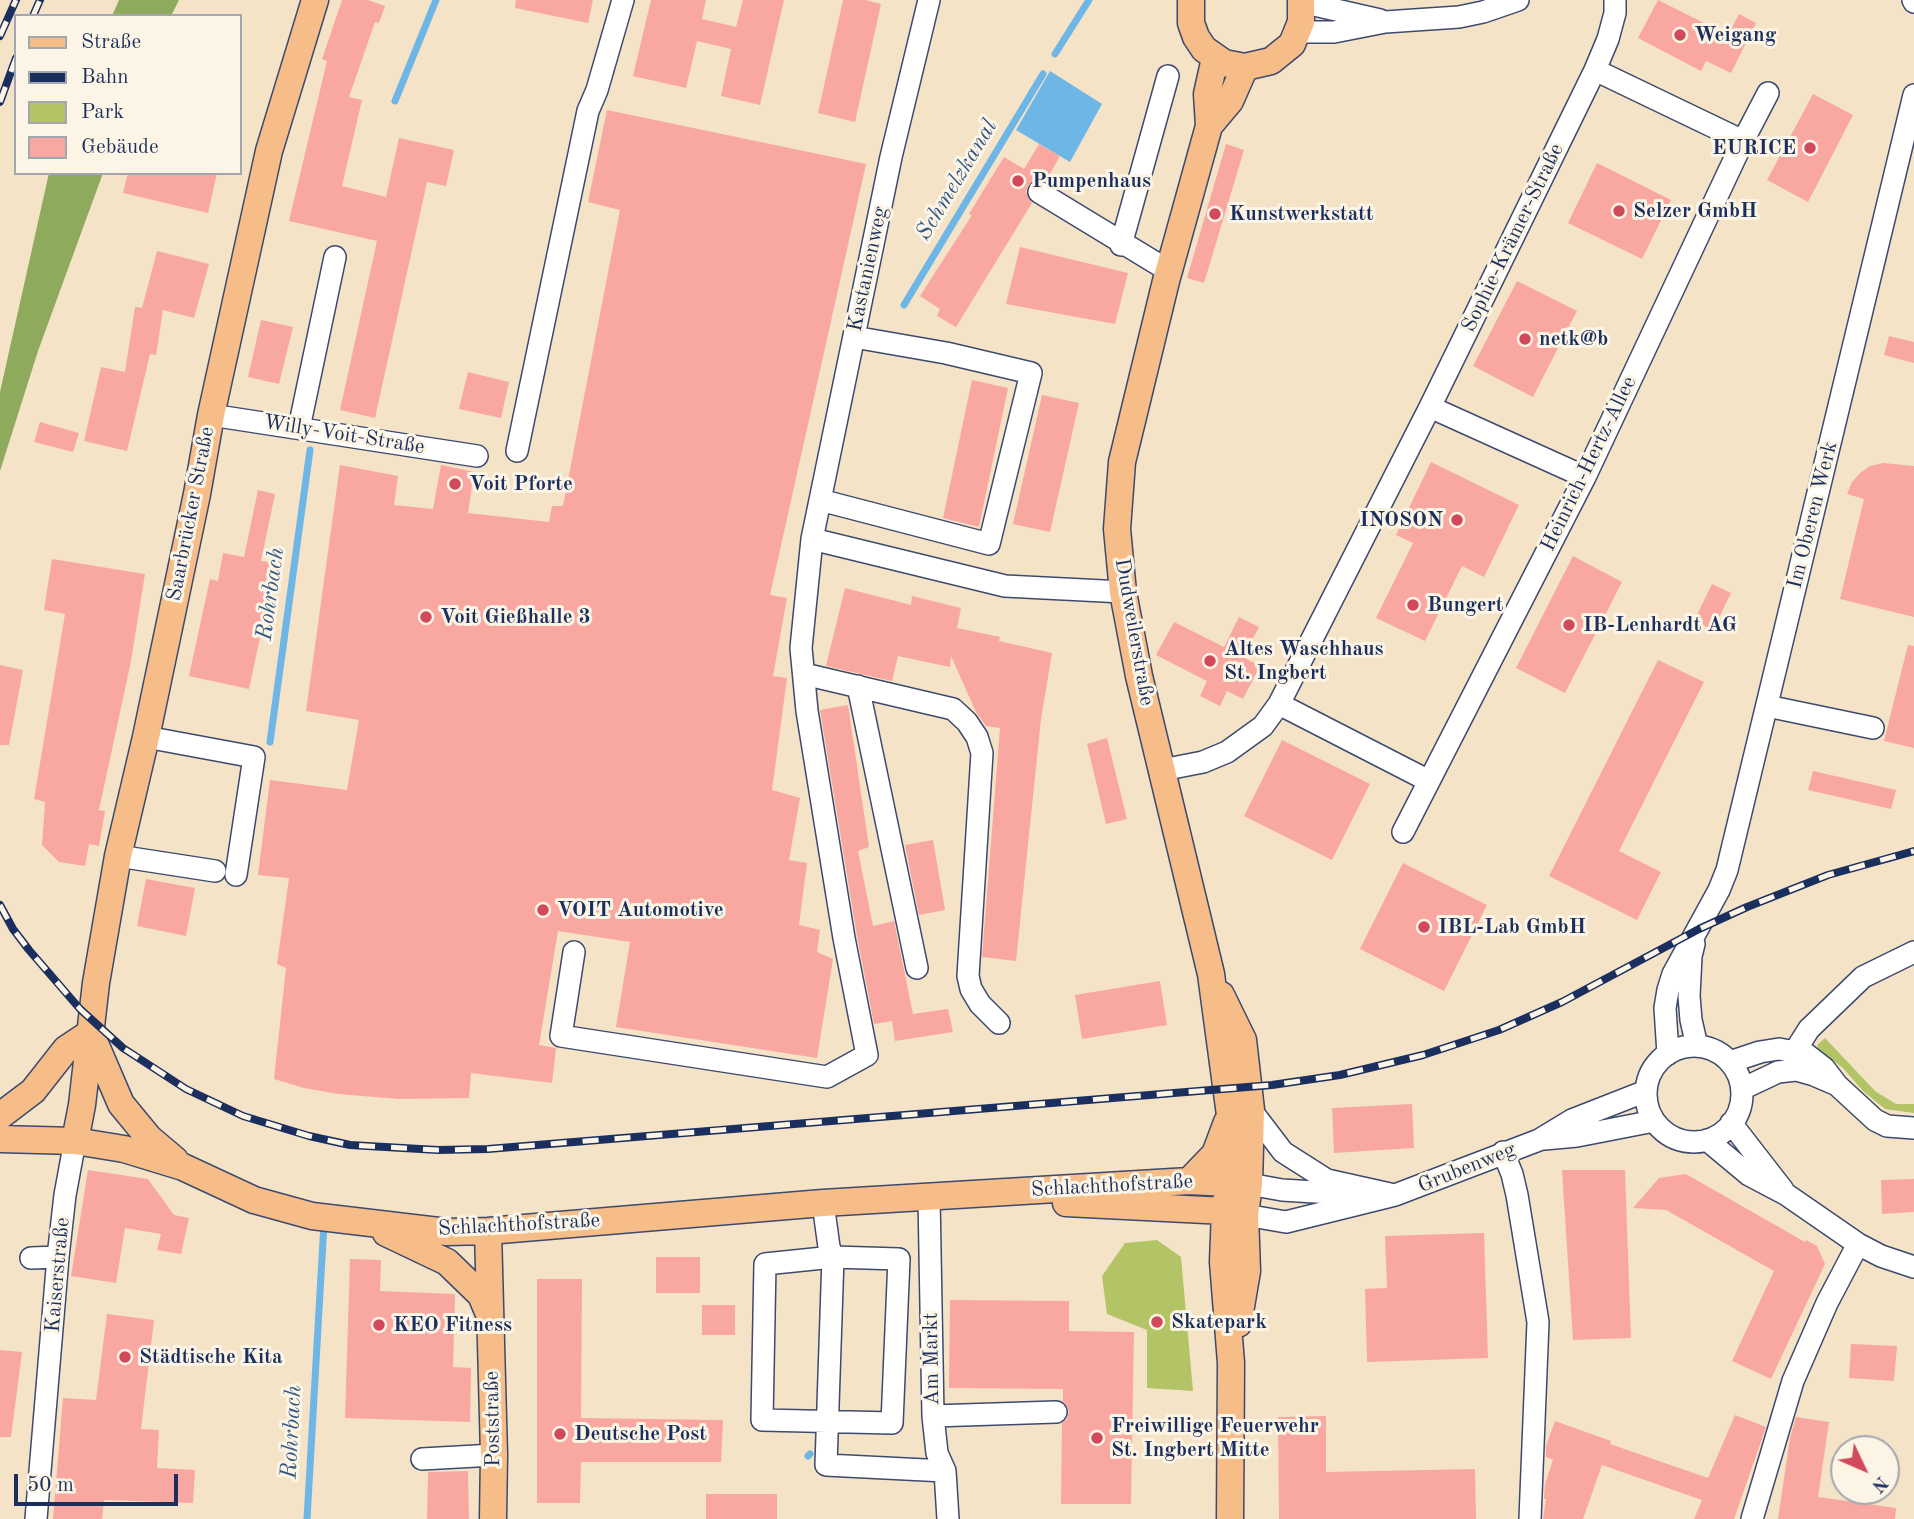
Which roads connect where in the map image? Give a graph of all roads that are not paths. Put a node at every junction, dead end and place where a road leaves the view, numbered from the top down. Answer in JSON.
{"nodes":[{"id":1,"x":315,"y":0,"type":"edge"},
{"id":2,"x":623,"y":0,"type":"edge"},
{"id":3,"x":929,"y":0,"type":"edge"},
{"id":4,"x":1191,"y":0,"type":"edge"},
{"id":5,"x":1518,"y":0,"type":"edge"},
{"id":6,"x":1615,"y":0,"type":"edge"},
{"id":7,"x":1301,"y":1,"type":"edge"},
{"id":8,"x":1385,"y":22,"type":"junction"},
{"id":9,"x":1298,"y":32,"type":"junction"},
{"id":10,"x":1215,"y":58,"type":"junction"},
{"id":11,"x":1245,"y":67,"type":"junction"},
{"id":12,"x":1595,"y":70,"type":"junction"},
{"id":13,"x":1168,"y":76,"type":"dead end"},
{"id":14,"x":1768,"y":93,"type":"dead end"},
{"id":15,"x":1914,"y":95,"type":"edge"},
{"id":16,"x":1209,"y":126,"type":"junction"},
{"id":17,"x":1743,"y":141,"type":"junction"},
{"id":18,"x":1039,"y":192,"type":"dead end"},
{"id":19,"x":1121,"y":244,"type":"junction"},
{"id":20,"x":335,"y":257,"type":"dead end"},
{"id":21,"x":1169,"y":271,"type":"junction"},
{"id":22,"x":854,"y":337,"type":"junction"},
{"id":23,"x":1430,"y":407,"type":"junction"},
{"id":24,"x":211,"y":415,"type":"junction"},
{"id":25,"x":299,"y":428,"type":"junction"},
{"id":26,"x":517,"y":451,"type":"dead end"},
{"id":27,"x":477,"y":456,"type":"dead end"},
{"id":28,"x":1585,"y":477,"type":"junction"},
{"id":29,"x":820,"y":500,"type":"junction"},
{"id":30,"x":812,"y":539,"type":"junction"},
{"id":31,"x":1123,"y":592,"type":"junction"},
{"id":32,"x":803,"y":674,"type":"junction"},
{"id":33,"x":858,"y":687,"type":"junction"},
{"id":34,"x":1279,"y":704,"type":"junction"},
{"id":35,"x":1767,"y":706,"type":"junction"},
{"id":36,"x":1873,"y":728,"type":"dead end"},
{"id":37,"x":146,"y":737,"type":"junction"},
{"id":38,"x":1163,"y":770,"type":"junction"},
{"id":39,"x":1429,"y":781,"type":"junction"},
{"id":40,"x":1403,"y":832,"type":"dead end"},
{"id":41,"x":118,"y":856,"type":"junction"},
{"id":42,"x":215,"y":871,"type":"dead end"},
{"id":43,"x":236,"y":875,"type":"dead end"},
{"id":44,"x":1699,"y":929,"type":"junction"},
{"id":45,"x":1914,"y":952,"type":"edge"},
{"id":46,"x":574,"y":953,"type":"dead end"},
{"id":47,"x":917,"y":968,"type":"dead end"},
{"id":48,"x":999,"y":1023,"type":"dead end"},
{"id":49,"x":90,"y":1033,"type":"junction"},
{"id":50,"x":1697,"y":1046,"type":"junction"},
{"id":51,"x":1795,"y":1051,"type":"junction"},
{"id":52,"x":1668,"y":1054,"type":"junction"},
{"id":53,"x":1730,"y":1062,"type":"junction"},
{"id":54,"x":1837,"y":1085,"type":"junction"},
{"id":55,"x":1742,"y":1088,"type":"junction"},
{"id":56,"x":1646,"y":1091,"type":"junction"},
{"id":57,"x":1240,"y":1112,"type":"junction"},
{"id":58,"x":0,"y":1116,"type":"edge"},
{"id":59,"x":1654,"y":1121,"type":"junction"},
{"id":60,"x":1731,"y":1124,"type":"junction"},
{"id":61,"x":1914,"y":1128,"type":"edge"},
{"id":62,"x":0,"y":1139,"type":"edge"},
{"id":63,"x":1539,"y":1140,"type":"junction"},
{"id":64,"x":1707,"y":1140,"type":"junction"},
{"id":65,"x":75,"y":1141,"type":"junction"},
{"id":66,"x":1503,"y":1152,"type":"junction"},
{"id":67,"x":183,"y":1167,"type":"junction"},
{"id":68,"x":1189,"y":1181,"type":"junction"},
{"id":69,"x":1239,"y":1182,"type":"junction"},
{"id":70,"x":976,"y":1194,"type":"junction"},
{"id":71,"x":1395,"y":1195,"type":"junction"},
{"id":72,"x":1787,"y":1195,"type":"junction"},
{"id":73,"x":929,"y":1197,"type":"junction"},
{"id":74,"x":823,"y":1203,"type":"junction"},
{"id":75,"x":1235,"y":1213,"type":"junction"},
{"id":76,"x":357,"y":1221,"type":"junction"},
{"id":77,"x":488,"y":1231,"type":"junction"},
{"id":78,"x":1858,"y":1244,"type":"junction"},
{"id":79,"x":58,"y":1257,"type":"junction"},
{"id":80,"x":833,"y":1257,"type":"junction"},
{"id":81,"x":31,"y":1258,"type":"dead end"},
{"id":82,"x":1914,"y":1267,"type":"edge"},
{"id":83,"x":492,"y":1319,"type":"junction"},
{"id":84,"x":1056,"y":1412,"type":"dead end"},
{"id":85,"x":933,"y":1416,"type":"junction"},
{"id":86,"x":826,"y":1422,"type":"junction"},
{"id":87,"x":494,"y":1455,"type":"junction"},
{"id":88,"x":422,"y":1459,"type":"dead end"},
{"id":89,"x":946,"y":1471,"type":"junction"},
{"id":90,"x":495,"y":1518,"type":"edge"},
{"id":91,"x":36,"y":1519,"type":"edge"},
{"id":92,"x":948,"y":1519,"type":"edge"},
{"id":93,"x":1230,"y":1519,"type":"edge"},
{"id":94,"x":1530,"y":1519,"type":"edge"},
{"id":95,"x":1752,"y":1519,"type":"edge"}],
"edges":[{"from":1,"to":24,"type":"main road","name":"Saarbrücker Straße"},
{"from":2,"to":26,"type":"street"},
{"from":3,"to":22,"type":"street","name":"Kastanienweg"},
{"from":4,"to":10,"type":"main road"},
{"from":5,"to":8,"type":"street"},
{"from":6,"to":12,"type":"street","name":"Sophie-Krämer-Straße"},
{"from":7,"to":8,"type":"street"},
{"from":7,"to":9,"type":"main road"},
{"from":8,"to":9,"type":"street"},
{"from":9,"to":11,"type":"main road"},
{"from":10,"to":11,"type":"main road"},
{"from":10,"to":16,"type":"main road","name":"Dudweilerstraße"},
{"from":11,"to":16,"type":"main road","name":"Dudweilerstraße"},
{"from":12,"to":17,"type":"street"},
{"from":12,"to":23,"type":"street","name":"Sophie-Krämer-Straße"},
{"from":13,"to":19,"type":"street"},
{"from":14,"to":17,"type":"street","name":"Heinrich-Hertz-Allee"},
{"from":15,"to":35,"type":"street","name":"Im Oberen Werk"},
{"from":16,"to":21,"type":"main road","name":"Dudweilerstraße"},
{"from":17,"to":28,"type":"street","name":"Heinrich-Hertz-Allee"},
{"from":18,"to":19,"type":"street"},
{"from":19,"to":21,"type":"street"},
{"from":20,"to":25,"type":"street"},
{"from":21,"to":31,"type":"main road","name":"Dudweilerstraße"},
{"from":22,"to":29,"type":"street","name":"Kastanienweg"},
{"from":22,"to":29,"type":"street"},
{"from":23,"to":28,"type":"street"},
{"from":23,"to":34,"type":"street","name":"Sophie-Krämer-Straße"},
{"from":24,"to":25,"type":"street","name":"Willy-Voit-Straße"},
{"from":24,"to":37,"type":"main road","name":"Saarbrücker Straße"},
{"from":25,"to":27,"type":"street","name":"Willy-Voit-Straße"},
{"from":28,"to":39,"type":"street","name":"Heinrich-Hertz-Allee"},
{"from":29,"to":30,"type":"street","name":"Kastanienweg"},
{"from":30,"to":31,"type":"street"},
{"from":30,"to":32,"type":"street","name":"Kastanienweg"},
{"from":31,"to":38,"type":"main road","name":"Dudweilerstraße"},
{"from":32,"to":33,"type":"street"},
{"from":32,"to":46,"type":"street","name":"Kastanienweg"},
{"from":33,"to":47,"type":"street"},
{"from":33,"to":48,"type":"street"},
{"from":34,"to":38,"type":"street","name":"Sophie-Krämer-Straße"},
{"from":34,"to":39,"type":"street"},
{"from":35,"to":36,"type":"street"},
{"from":35,"to":44,"type":"street","name":"Im Oberen Werk"},
{"from":37,"to":41,"type":"main road","name":"Saarbrücker Straße"},
{"from":37,"to":43,"type":"street"},
{"from":38,"to":57,"type":"main road","name":"Dudweilerstraße"},
{"from":39,"to":40,"type":"street","name":"Heinrich-Hertz-Allee"},
{"from":41,"to":42,"type":"street"},
{"from":41,"to":49,"type":"main road","name":"Saarbrücker Straße"},
{"from":44,"to":50,"type":"street","name":"Im Oberen Werk"},
{"from":44,"to":52,"type":"street","name":"Im Oberen Werk"},
{"from":45,"to":51,"type":"street"},
{"from":49,"to":58,"type":"main road"},
{"from":49,"to":65,"type":"main road","name":"Kaiserstraße"},
{"from":49,"to":67,"type":"main road"},
{"from":50,"to":52,"type":"street"},
{"from":50,"to":53,"type":"street"},
{"from":51,"to":53,"type":"street"},
{"from":51,"to":54,"type":"street"},
{"from":52,"to":56,"type":"street"},
{"from":53,"to":55,"type":"street"},
{"from":54,"to":55,"type":"street"},
{"from":54,"to":61,"type":"street"},
{"from":55,"to":60,"type":"street"},
{"from":56,"to":59,"type":"street"},
{"from":56,"to":63,"type":"street","name":"Grubenweg"},
{"from":57,"to":68,"type":"main road"},
{"from":57,"to":69,"type":"main road","name":"Dudweilerstraße"},
{"from":57,"to":71,"type":"street"},
{"from":59,"to":63,"type":"street","name":"Grubenweg"},
{"from":59,"to":64,"type":"street"},
{"from":60,"to":64,"type":"street"},
{"from":60,"to":72,"type":"street"},
{"from":62,"to":65,"type":"main road","name":"Schlachthofstraße"},
{"from":63,"to":66,"type":"street","name":"Grubenweg"},
{"from":64,"to":72,"type":"street"},
{"from":65,"to":67,"type":"main road","name":"Schlachthofstraße"},
{"from":65,"to":79,"type":"street","name":"Kaiserstraße"},
{"from":66,"to":71,"type":"street","name":"Grubenweg"},
{"from":66,"to":94,"type":"street"},
{"from":67,"to":76,"type":"main road","name":"Schlachthofstraße"},
{"from":68,"to":69,"type":"main road","name":"Schlachthofstraße"},
{"from":68,"to":70,"type":"main road","name":"Schlachthofstraße"},
{"from":69,"to":71,"type":"street","name":"Grubenweg"},
{"from":69,"to":75,"type":"main road","name":"Dudweilerstraße"},
{"from":70,"to":73,"type":"main road","name":"Schlachthofstraße"},
{"from":70,"to":75,"type":"main road","name":"Schlachthofstraße"},
{"from":71,"to":75,"type":"street","name":"Grubenweg"},
{"from":72,"to":78,"type":"street"},
{"from":73,"to":74,"type":"main road","name":"Schlachthofstraße"},
{"from":73,"to":85,"type":"street","name":"Am Markt"},
{"from":74,"to":77,"type":"main road","name":"Schlachthofstraße"},
{"from":74,"to":80,"type":"street"},
{"from":75,"to":93,"type":"main road","name":"Dudweilerstraße"},
{"from":76,"to":77,"type":"main road","name":"Schlachthofstraße"},
{"from":76,"to":83,"type":"main road","name":"Poststraße"},
{"from":77,"to":83,"type":"main road","name":"Poststraße"},
{"from":78,"to":82,"type":"street"},
{"from":78,"to":95,"type":"street"},
{"from":79,"to":81,"type":"street"},
{"from":79,"to":91,"type":"street","name":"Kaiserstraße"},
{"from":80,"to":86,"type":"street"},
{"from":80,"to":86,"type":"street"},
{"from":80,"to":86,"type":"street"},
{"from":83,"to":87,"type":"main road","name":"Poststraße"},
{"from":84,"to":85,"type":"street"},
{"from":85,"to":89,"type":"street","name":"Am Markt"},
{"from":86,"to":89,"type":"street"},
{"from":87,"to":88,"type":"street"},
{"from":87,"to":90,"type":"main road","name":"Poststraße"},
{"from":89,"to":92,"type":"street","name":"Am Markt"}]}
